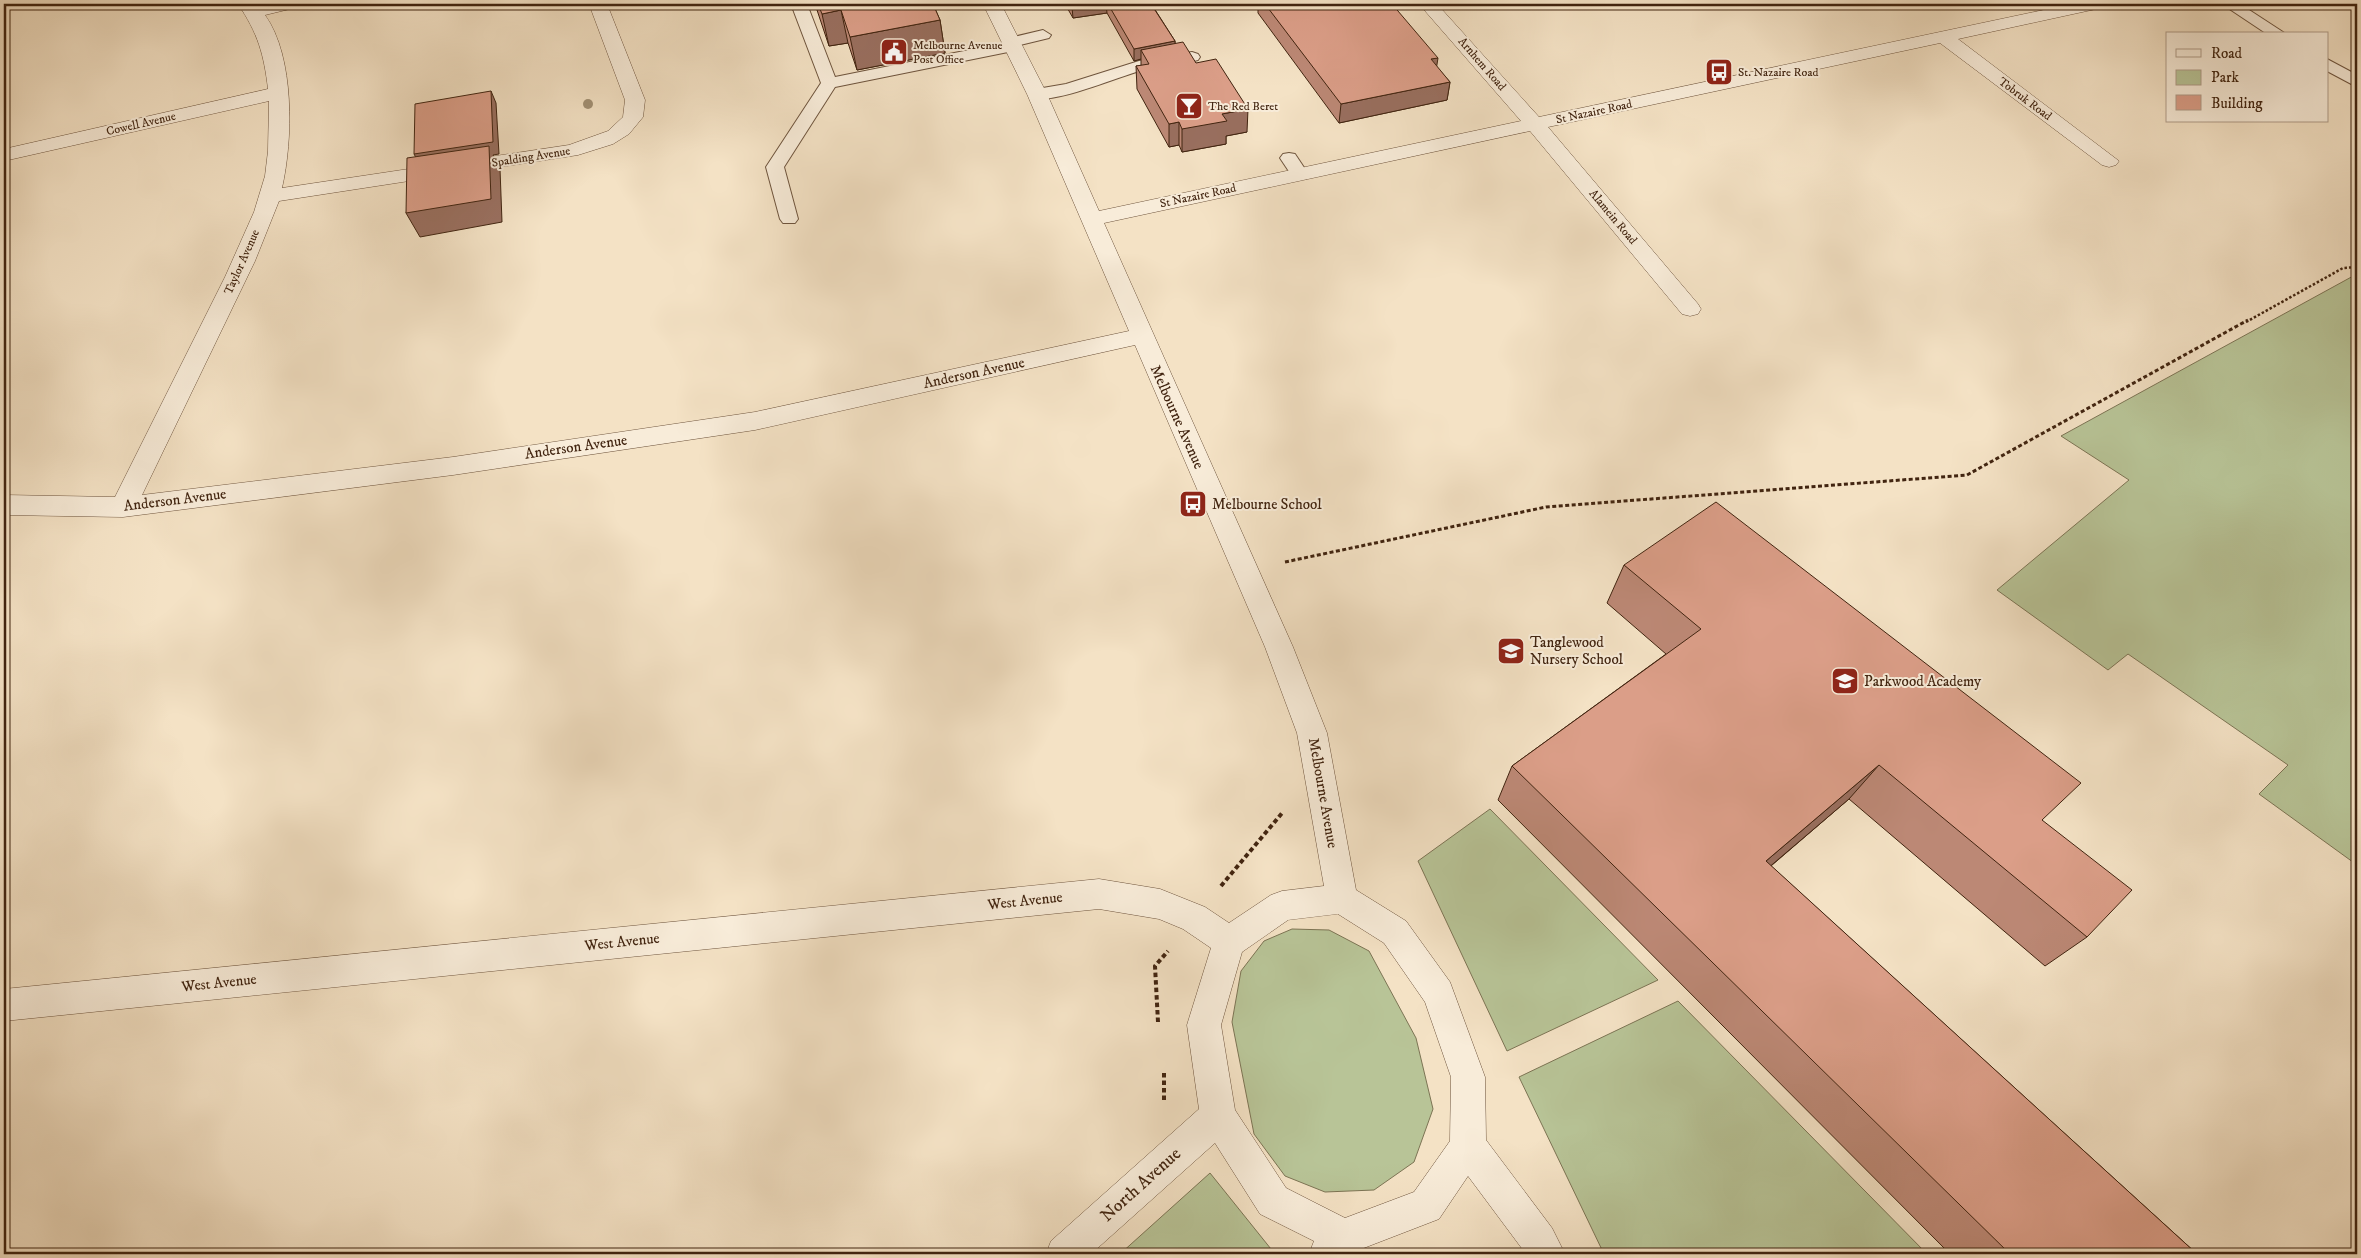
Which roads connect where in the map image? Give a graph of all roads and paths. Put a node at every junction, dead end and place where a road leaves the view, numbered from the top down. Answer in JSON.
{"nodes":[{"id":1,"x":288,"y":4,"type":"edge"},
{"id":2,"x":598,"y":4,"type":"edge"},
{"id":3,"x":799,"y":4,"type":"edge"},
{"id":4,"x":992,"y":4,"type":"edge"},
{"id":5,"x":1428,"y":4,"type":"edge"},
{"id":6,"x":2096,"y":4,"type":"edge"},
{"id":7,"x":2230,"y":4,"type":"edge"},
{"id":8,"x":252,"y":8,"type":"edge"},
{"id":9,"x":2275,"y":32,"type":"edge"},
{"id":10,"x":1043,"y":35,"type":"dead end"},
{"id":11,"x":1942,"y":36,"type":"junction"},
{"id":12,"x":1012,"y":44,"type":"junction"},
{"id":13,"x":1192,"y":57,"type":"edge"},
{"id":14,"x":2328,"y":65,"type":"edge"},
{"id":15,"x":2357,"y":82,"type":"edge"},
{"id":16,"x":829,"y":83,"type":"junction"},
{"id":17,"x":278,"y":93,"type":"junction"},
{"id":18,"x":1037,"y":94,"type":"junction"},
{"id":19,"x":1535,"y":125,"type":"junction"},
{"id":20,"x":4,"y":155,"type":"edge"},
{"id":21,"x":1289,"y":158,"type":"dead end"},
{"id":22,"x":2108,"y":161,"type":"dead end"},
{"id":23,"x":1300,"y":175,"type":"junction"},
{"id":24,"x":270,"y":196,"type":"junction"},
{"id":25,"x":789,"y":219,"type":"dead end"},
{"id":26,"x":1092,"y":219,"type":"junction"},
{"id":27,"x":2357,"y":267,"type":"edge"},
{"id":28,"x":1690,"y":309,"type":"dead end"},
{"id":29,"x":1141,"y":336,"type":"junction"},
{"id":30,"x":4,"y":506,"type":"edge"},
{"id":31,"x":123,"y":507,"type":"junction"},
{"id":32,"x":1245,"y":570,"type":"junction"},
{"id":33,"x":1342,"y":899,"type":"junction"},
{"id":34,"x":1230,"y":942,"type":"junction"},
{"id":35,"x":4,"y":1005,"type":"edge"},
{"id":36,"x":1218,"y":1116,"type":"junction"},
{"id":37,"x":1468,"y":1146,"type":"junction"},
{"id":38,"x":1335,"y":1246,"type":"edge"},
{"id":39,"x":1064,"y":1254,"type":"edge"},
{"id":40,"x":1546,"y":1254,"type":"edge"}],
"edges":[{"from":1,"to":8,"type":"street"},
{"from":2,"to":24,"type":"street","name":"Spalding Avenue"},
{"from":3,"to":16,"type":"lane"},
{"from":4,"to":12,"type":"street","name":"Melbourne Avenue"},
{"from":5,"to":19,"type":"street","name":"Arnhem Road"},
{"from":6,"to":11,"type":"street","name":"St Nazaire Road"},
{"from":7,"to":9,"type":"lane"},
{"from":8,"to":17,"type":"street","name":"Taylor Avenue"},
{"from":10,"to":12,"type":"lane"},
{"from":11,"to":19,"type":"street","name":"St Nazaire Road"},
{"from":11,"to":22,"type":"street","name":"Tobruk Road"},
{"from":12,"to":16,"type":"lane"},
{"from":12,"to":18,"type":"street","name":"Melbourne Avenue"},
{"from":13,"to":18,"type":"lane"},
{"from":14,"to":15,"type":"lane"},
{"from":16,"to":25,"type":"lane"},
{"from":17,"to":20,"type":"street","name":"Cowell Avenue"},
{"from":17,"to":24,"type":"street","name":"Taylor Avenue"},
{"from":18,"to":26,"type":"street","name":"Melbourne Avenue"},
{"from":19,"to":23,"type":"street","name":"St Nazaire Road"},
{"from":19,"to":28,"type":"street","name":"Alamein Road"},
{"from":21,"to":23,"type":"lane"},
{"from":23,"to":26,"type":"street","name":"St Nazaire Road"},
{"from":24,"to":31,"type":"street","name":"Taylor Avenue"},
{"from":26,"to":29,"type":"street","name":"Melbourne Avenue"},
{"from":27,"to":32,"type":"path"},
{"from":29,"to":31,"type":"street","name":"Anderson Avenue"},
{"from":29,"to":32,"type":"street","name":"Melbourne Avenue"},
{"from":30,"to":31,"type":"street","name":"Anderson Avenue"},
{"from":32,"to":33,"type":"street","name":"Melbourne Avenue"},
{"from":33,"to":34,"type":"street"},
{"from":33,"to":37,"type":"street"},
{"from":34,"to":35,"type":"street","name":"West Avenue"},
{"from":34,"to":36,"type":"street"},
{"from":36,"to":38,"type":"street"},
{"from":36,"to":39,"type":"street","name":"North Avenue"},
{"from":37,"to":38,"type":"street"},
{"from":37,"to":40,"type":"street"}]}
